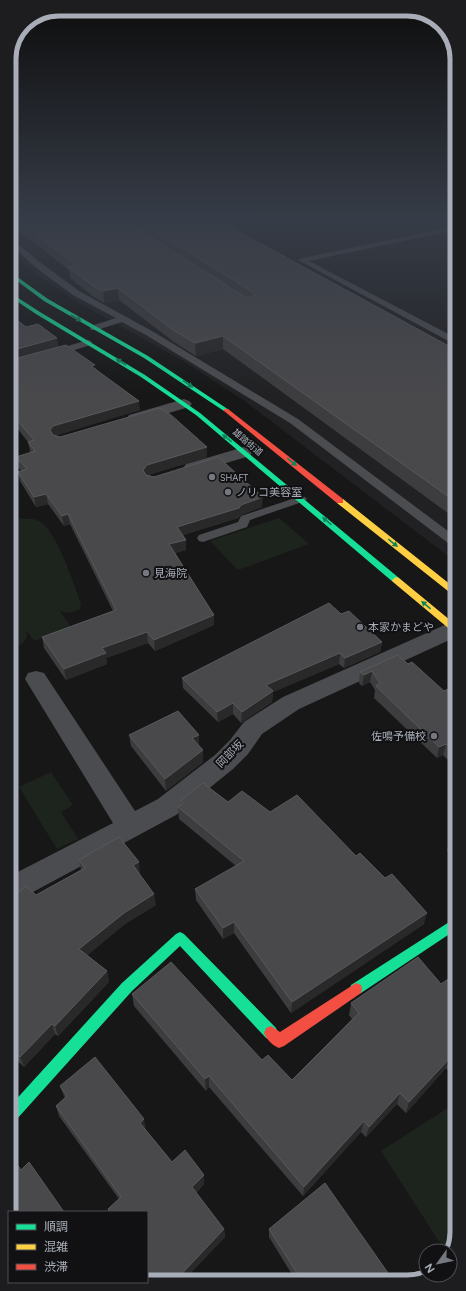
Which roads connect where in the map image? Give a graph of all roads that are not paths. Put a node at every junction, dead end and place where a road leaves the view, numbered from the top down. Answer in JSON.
{"nodes":[{"id":1,"x":52,"y":276,"type":"edge"},
{"id":2,"x":333,"y":276,"type":"edge"},
{"id":3,"x":16,"y":277,"type":"edge"},
{"id":4,"x":16,"y":298,"type":"edge"},
{"id":5,"x":123,"y":319,"type":"junction"},
{"id":6,"x":94,"y":328,"type":"junction"},
{"id":7,"x":450,"y":339,"type":"edge"},
{"id":8,"x":88,"y":343,"type":"junction"},
{"id":9,"x":46,"y":355,"type":"edge"},
{"id":10,"x":184,"y":404,"type":"junction"},
{"id":11,"x":122,"y":422,"type":"edge"},
{"id":12,"x":244,"y":452,"type":"junction"},
{"id":13,"x":176,"y":473,"type":"edge"},
{"id":14,"x":301,"y":499,"type":"junction"},
{"id":15,"x":202,"y":538,"type":"dead end"},
{"id":16,"x":450,"y":538,"type":"edge"},
{"id":17,"x":450,"y":588,"type":"edge"},
{"id":18,"x":450,"y":625,"type":"edge"},
{"id":19,"x":450,"y":631,"type":"edge"},
{"id":20,"x":36,"y":679,"type":"dead end"},
{"id":21,"x":130,"y":827,"type":"junction"},
{"id":22,"x":16,"y":887,"type":"edge"},
{"id":23,"x":450,"y":926,"type":"edge"},
{"id":24,"x":16,"y":1109,"type":"edge"}],
"edges":[{"from":1,"to":5,"type":"lane"},
{"from":2,"to":7,"type":"lane"},
{"from":3,"to":6,"type":"main road","name":"雄踏街道","one_way":true},
{"from":4,"to":8,"type":"main road","name":"雄踏街道"},
{"from":5,"to":6,"type":"lane"},
{"from":5,"to":16,"type":"lane"},
{"from":6,"to":17,"type":"main road","name":"雄踏街道","one_way":true},
{"from":8,"to":9,"type":"lane"},
{"from":10,"to":8,"type":"main road","name":"雄踏街道","one_way":true},
{"from":10,"to":11,"type":"street"},
{"from":12,"to":10,"type":"main road","name":"雄踏街道","one_way":true},
{"from":12,"to":13,"type":"street"},
{"from":12,"to":14,"type":"main road","name":"雄踏街道"},
{"from":14,"to":15,"type":"lane"},
{"from":18,"to":14,"type":"main road","name":"雄踏街道","one_way":true},
{"from":19,"to":21,"type":"street","name":"岡部坂"},
{"from":20,"to":21,"type":"street"},
{"from":21,"to":22,"type":"street","name":"岡部坂"},
{"from":23,"to":24,"type":"main road"}]}
